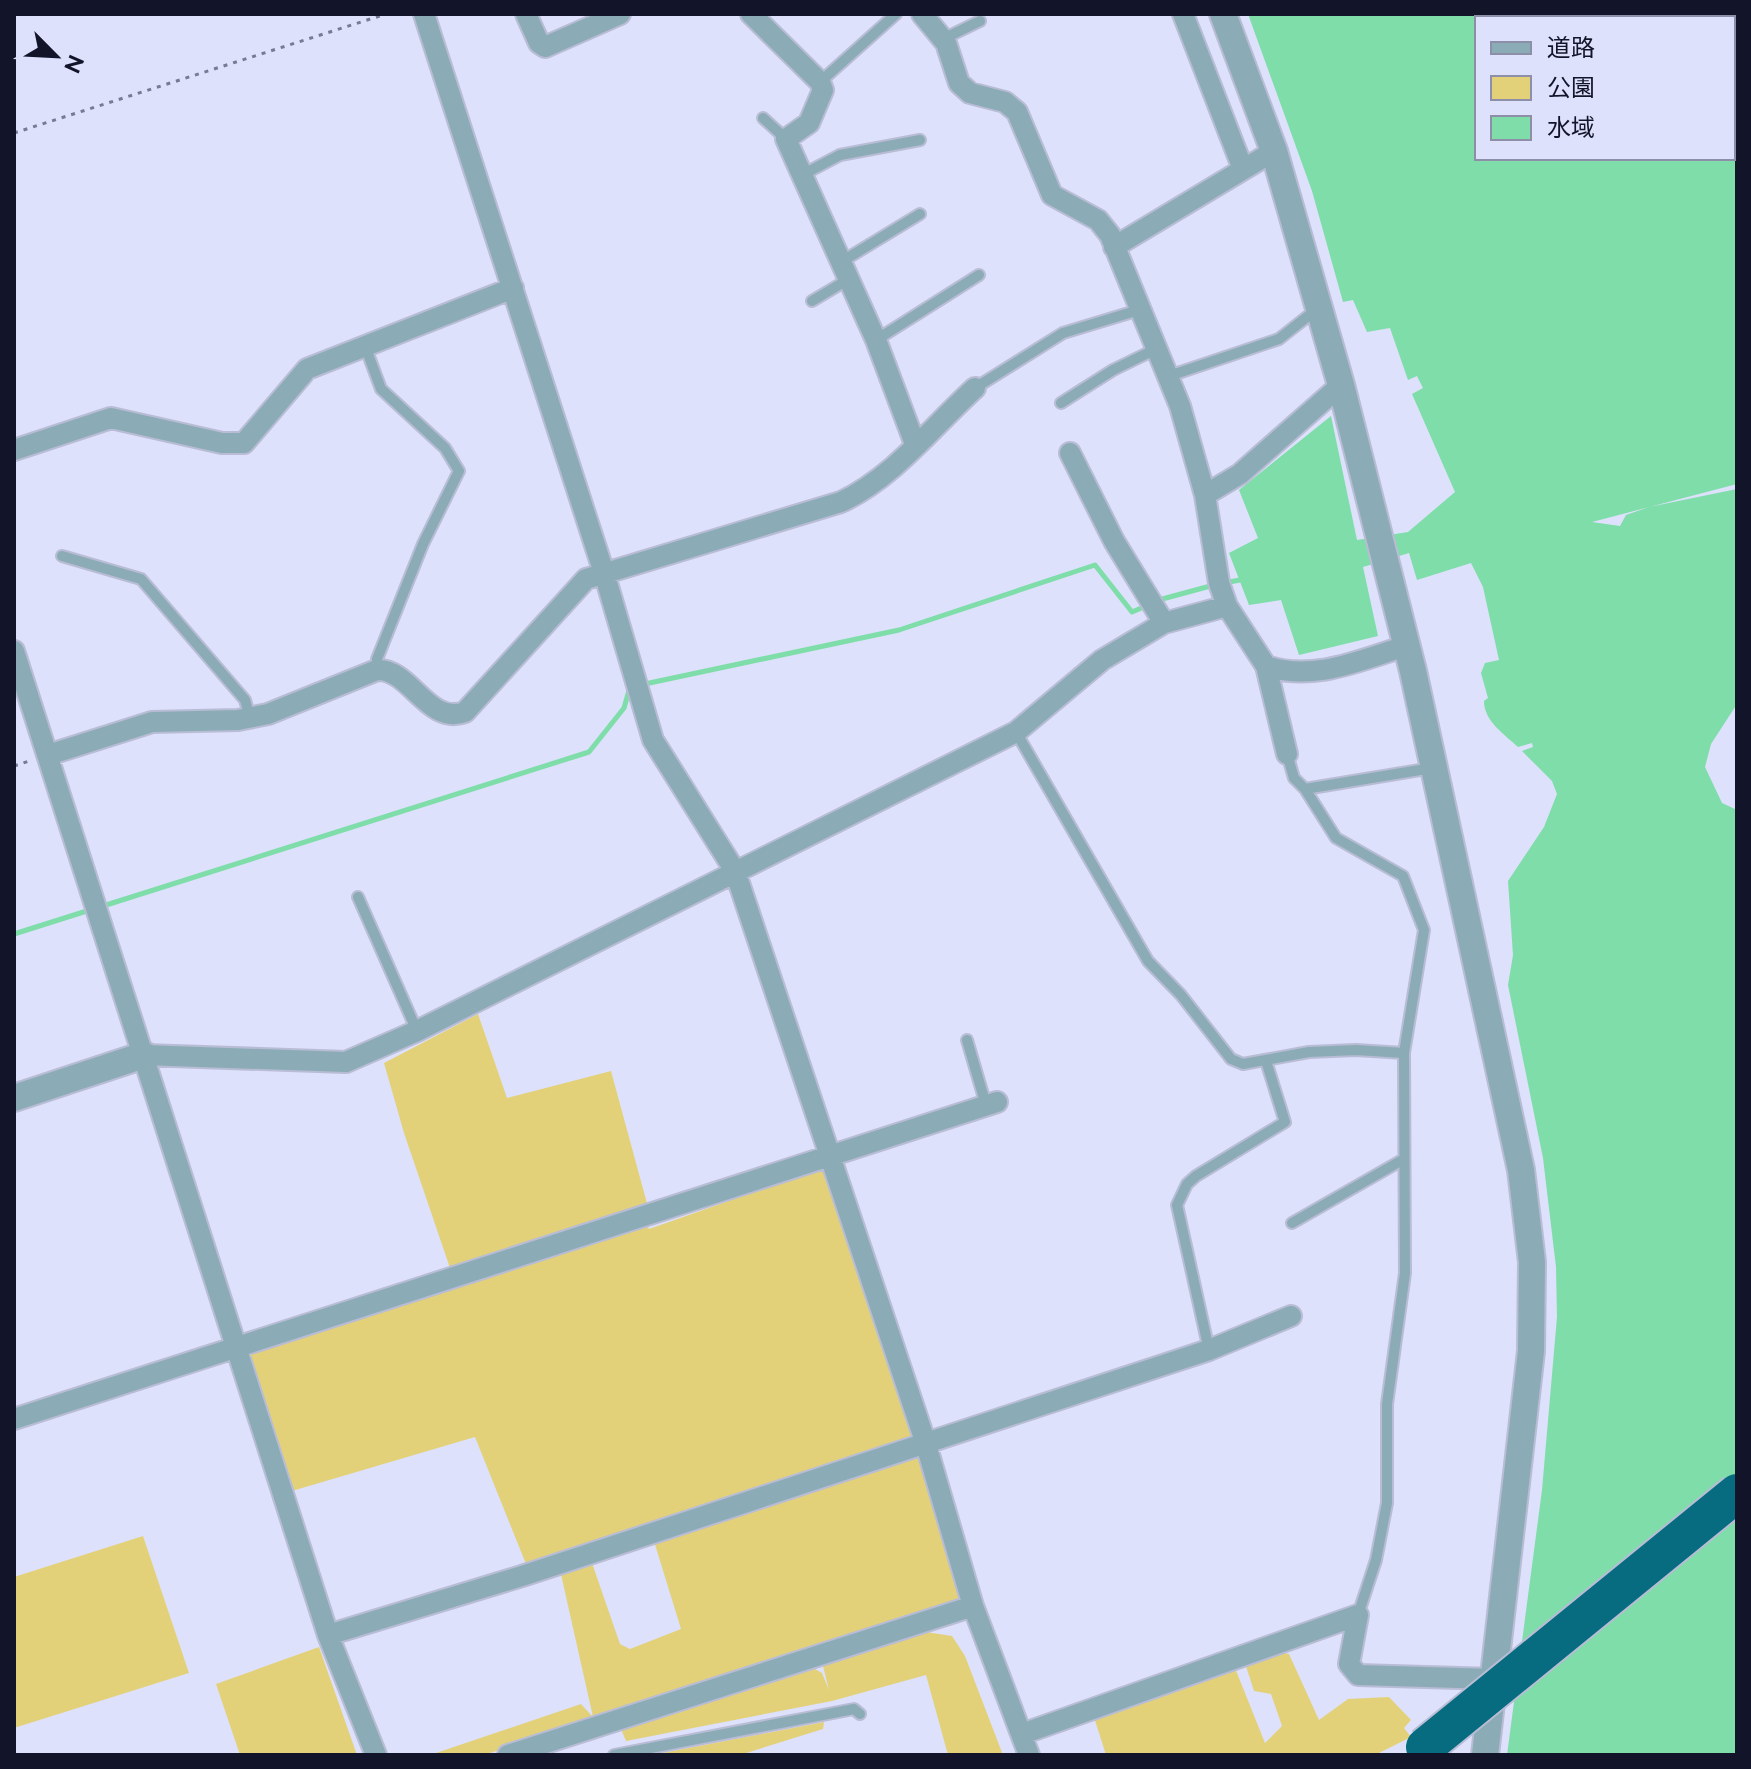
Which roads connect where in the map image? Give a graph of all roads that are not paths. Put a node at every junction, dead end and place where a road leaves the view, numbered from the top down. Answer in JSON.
{"nodes":[{"id":1,"x":424,"y":14,"type":"edge"},
{"id":2,"x":526,"y":14,"type":"edge"},
{"id":3,"x":620,"y":14,"type":"edge"},
{"id":4,"x":751,"y":14,"type":"edge"},
{"id":5,"x":896,"y":14,"type":"edge"},
{"id":6,"x":922,"y":14,"type":"edge"},
{"id":7,"x":1183,"y":14,"type":"edge"},
{"id":8,"x":1223,"y":14,"type":"edge"},
{"id":9,"x":980,"y":21,"type":"dead end"},
{"id":10,"x":943,"y":39,"type":"junction"},
{"id":11,"x":820,"y":82,"type":"junction"},
{"id":12,"x":763,"y":118,"type":"dead end"},
{"id":13,"x":786,"y":139,"type":"junction"},
{"id":14,"x":920,"y":140,"type":"dead end"},
{"id":15,"x":1274,"y":151,"type":"junction"},
{"id":16,"x":1243,"y":169,"type":"junction"},
{"id":17,"x":802,"y":175,"type":"junction"},
{"id":18,"x":920,"y":214,"type":"dead end"},
{"id":19,"x":1114,"y":247,"type":"junction"},
{"id":20,"x":845,"y":271,"type":"junction"},
{"id":21,"x":979,"y":275,"type":"dead end"},
{"id":22,"x":513,"y":288,"type":"junction"},
{"id":23,"x":812,"y":301,"type":"dead end"},
{"id":24,"x":1319,"y":308,"type":"junction"},
{"id":25,"x":1139,"y":310,"type":"junction"},
{"id":26,"x":876,"y":340,"type":"junction"},
{"id":27,"x":365,"y":346,"type":"junction"},
{"id":28,"x":1156,"y":349,"type":"junction"},
{"id":29,"x":1169,"y":376,"type":"junction"},
{"id":30,"x":1341,"y":385,"type":"junction"},
{"id":31,"x":975,"y":388,"type":"joint"},
{"id":32,"x":1061,"y":403,"type":"dead end"},
{"id":33,"x":915,"y":444,"type":"junction"},
{"id":34,"x":14,"y":450,"type":"edge"},
{"id":35,"x":1070,"y":453,"type":"dead end"},
{"id":36,"x":1205,"y":495,"type":"junction"},
{"id":37,"x":62,"y":556,"type":"dead end"},
{"id":38,"x":605,"y":576,"type":"junction"},
{"id":39,"x":1227,"y":606,"type":"junction"},
{"id":40,"x":1164,"y":623,"type":"junction"},
{"id":41,"x":1406,"y":646,"type":"junction"},
{"id":42,"x":14,"y":651,"type":"edge"},
{"id":43,"x":1266,"y":666,"type":"junction"},
{"id":44,"x":377,"y":670,"type":"junction"},
{"id":45,"x":250,"y":719,"type":"junction"},
{"id":46,"x":1016,"y":732,"type":"junction"},
{"id":47,"x":1287,"y":754,"type":"joint"},
{"id":48,"x":48,"y":755,"type":"junction"},
{"id":49,"x":1434,"y":768,"type":"junction"},
{"id":50,"x":1305,"y":789,"type":"junction"},
{"id":51,"x":735,"y":871,"type":"junction"},
{"id":52,"x":358,"y":897,"type":"dead end"},
{"id":53,"x":417,"y":1031,"type":"junction"},
{"id":54,"x":967,"y":1040,"type":"dead end"},
{"id":55,"x":1404,"y":1053,"type":"junction"},
{"id":56,"x":144,"y":1055,"type":"junction"},
{"id":57,"x":1266,"y":1061,"type":"junction"},
{"id":58,"x":14,"y":1098,"type":"edge"},
{"id":59,"x":992,"y":1104,"type":"joint"},
{"id":60,"x":829,"y":1155,"type":"junction"},
{"id":61,"x":1404,"y":1159,"type":"junction"},
{"id":62,"x":1292,"y":1223,"type":"dead end"},
{"id":63,"x":1291,"y":1316,"type":"dead end"},
{"id":64,"x":237,"y":1346,"type":"junction"},
{"id":65,"x":1209,"y":1350,"type":"junction"},
{"id":66,"x":14,"y":1419,"type":"edge"},
{"id":67,"x":925,"y":1441,"type":"junction"},
{"id":68,"x":1737,"y":1493,"type":"edge"},
{"id":69,"x":1737,"y":1527,"type":"edge"},
{"id":70,"x":973,"y":1606,"type":"junction"},
{"id":71,"x":1358,"y":1615,"type":"junction"},
{"id":72,"x":328,"y":1635,"type":"junction"},
{"id":73,"x":1493,"y":1679,"type":"junction"},
{"id":74,"x":860,"y":1714,"type":"dead end"},
{"id":75,"x":1022,"y":1734,"type":"junction"},
{"id":76,"x":1441,"y":1751,"type":"edge"},
{"id":77,"x":376,"y":1755,"type":"edge"},
{"id":78,"x":508,"y":1755,"type":"edge"},
{"id":79,"x":614,"y":1755,"type":"edge"},
{"id":80,"x":1029,"y":1755,"type":"edge"},
{"id":81,"x":1485,"y":1755,"type":"edge"}],
"edges":[{"from":1,"to":22,"type":"street"},
{"from":2,"to":3,"type":"street"},
{"from":4,"to":11,"type":"street"},
{"from":5,"to":11,"type":"lane"},
{"from":6,"to":10,"type":"street"},
{"from":7,"to":16,"type":"street"},
{"from":8,"to":15,"type":"street"},
{"from":9,"to":10,"type":"lane"},
{"from":10,"to":19,"type":"street"},
{"from":11,"to":13,"type":"street"},
{"from":12,"to":13,"type":"lane"},
{"from":13,"to":17,"type":"street"},
{"from":14,"to":17,"type":"lane"},
{"from":15,"to":16,"type":"street"},
{"from":15,"to":24,"type":"street"},
{"from":16,"to":19,"type":"street"},
{"from":17,"to":20,"type":"street"},
{"from":18,"to":20,"type":"lane"},
{"from":19,"to":25,"type":"street"},
{"from":20,"to":23,"type":"lane"},
{"from":20,"to":26,"type":"street"},
{"from":21,"to":26,"type":"lane"},
{"from":22,"to":27,"type":"street"},
{"from":22,"to":38,"type":"street"},
{"from":24,"to":29,"type":"lane"},
{"from":24,"to":30,"type":"street"},
{"from":25,"to":28,"type":"street"},
{"from":25,"to":31,"type":"lane"},
{"from":26,"to":33,"type":"street"},
{"from":27,"to":34,"type":"street"},
{"from":27,"to":44,"type":"lane"},
{"from":28,"to":29,"type":"street"},
{"from":28,"to":32,"type":"lane"},
{"from":29,"to":36,"type":"street"},
{"from":30,"to":36,"type":"street"},
{"from":30,"to":41,"type":"street"},
{"from":31,"to":33,"type":"street"},
{"from":33,"to":38,"type":"street"},
{"from":35,"to":40,"type":"street"},
{"from":36,"to":39,"type":"street"},
{"from":37,"to":45,"type":"lane"},
{"from":38,"to":44,"type":"street"},
{"from":38,"to":51,"type":"street"},
{"from":39,"to":40,"type":"street"},
{"from":39,"to":43,"type":"street"},
{"from":40,"to":46,"type":"street"},
{"from":41,"to":43,"type":"street"},
{"from":41,"to":49,"type":"street"},
{"from":42,"to":48,"type":"street"},
{"from":43,"to":47,"type":"street"},
{"from":44,"to":45,"type":"street"},
{"from":45,"to":48,"type":"street"},
{"from":46,"to":51,"type":"street"},
{"from":46,"to":57,"type":"lane"},
{"from":47,"to":50,"type":"lane"},
{"from":48,"to":56,"type":"street"},
{"from":49,"to":50,"type":"lane"},
{"from":49,"to":73,"type":"street"},
{"from":50,"to":55,"type":"lane"},
{"from":51,"to":53,"type":"street"},
{"from":51,"to":60,"type":"street"},
{"from":52,"to":53,"type":"lane"},
{"from":53,"to":56,"type":"street"},
{"from":54,"to":59,"type":"lane"},
{"from":55,"to":57,"type":"lane"},
{"from":55,"to":61,"type":"lane"},
{"from":56,"to":58,"type":"street"},
{"from":56,"to":64,"type":"street"},
{"from":57,"to":65,"type":"lane"},
{"from":59,"to":60,"type":"street"},
{"from":60,"to":64,"type":"street"},
{"from":60,"to":67,"type":"street"},
{"from":61,"to":62,"type":"lane"},
{"from":61,"to":71,"type":"lane"},
{"from":63,"to":65,"type":"street"},
{"from":64,"to":66,"type":"street"},
{"from":64,"to":72,"type":"street"},
{"from":65,"to":67,"type":"street"},
{"from":67,"to":70,"type":"street"},
{"from":67,"to":72,"type":"street"},
{"from":68,"to":76,"type":"highway","bridge":true},
{"from":69,"to":76,"type":"highway"},
{"from":70,"to":75,"type":"street"},
{"from":70,"to":78,"type":"street"},
{"from":71,"to":73,"type":"street"},
{"from":71,"to":75,"type":"street"},
{"from":72,"to":77,"type":"street"},
{"from":73,"to":81,"type":"street"},
{"from":74,"to":79,"type":"lane"},
{"from":75,"to":80,"type":"street"}]}
